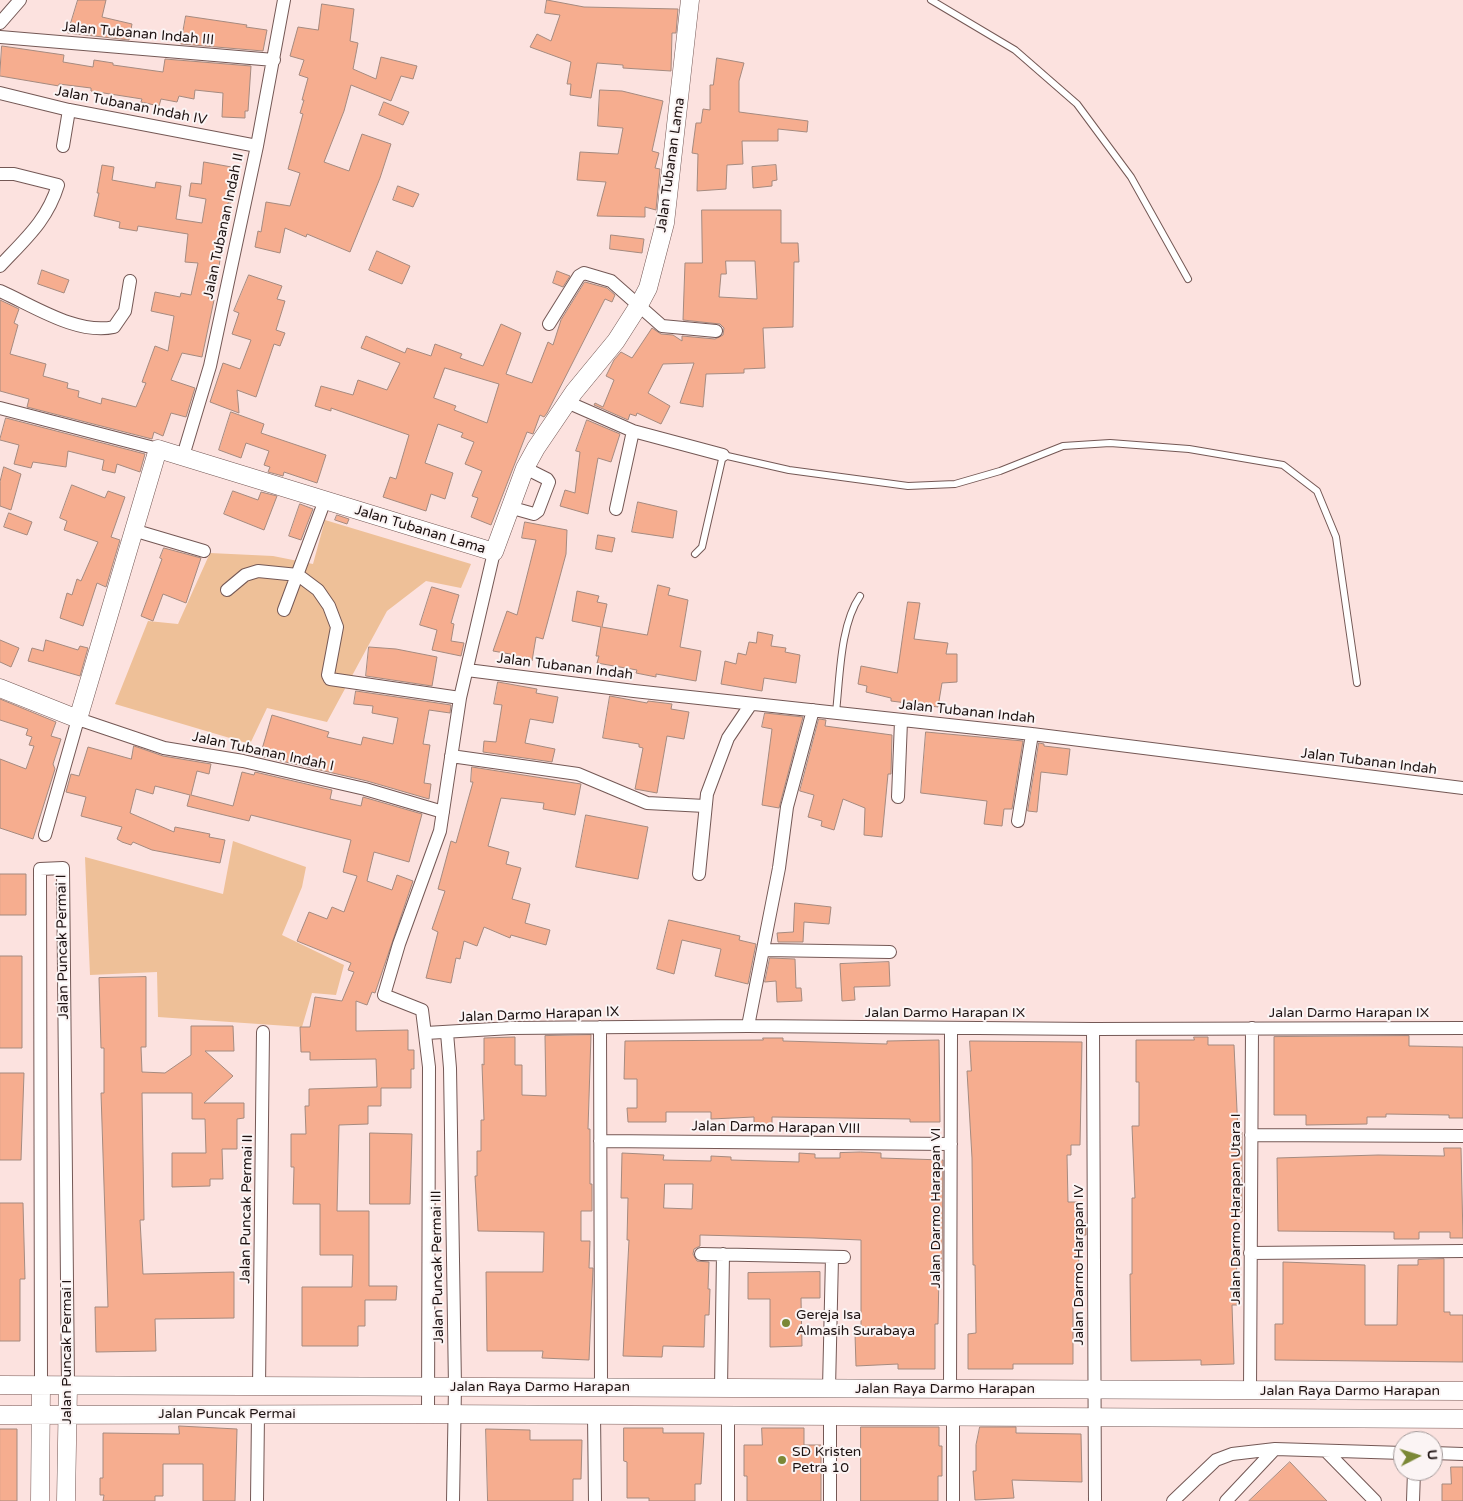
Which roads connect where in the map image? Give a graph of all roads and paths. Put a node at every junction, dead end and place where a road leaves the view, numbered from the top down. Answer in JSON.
{"nodes":[{"id":1,"x":20,"y":0,"type":"edge"},
{"id":2,"x":284,"y":0,"type":"edge"},
{"id":3,"x":690,"y":0,"type":"edge"},
{"id":4,"x":931,"y":0,"type":"edge"},
{"id":5,"x":1,"y":18,"type":"edge"},
{"id":6,"x":0,"y":37,"type":"edge"},
{"id":7,"x":274,"y":60,"type":"junction"},
{"id":8,"x":0,"y":93,"type":"edge"},
{"id":9,"x":69,"y":110,"type":"junction"},
{"id":10,"x":63,"y":146,"type":"dead end"},
{"id":11,"x":257,"y":146,"type":"junction"},
{"id":12,"x":0,"y":174,"type":"edge"},
{"id":13,"x":0,"y":266,"type":"edge"},
{"id":14,"x":1188,"y":279,"type":"dead end"},
{"id":15,"x":130,"y":281,"type":"dead end"},
{"id":16,"x":0,"y":291,"type":"edge"},
{"id":17,"x":639,"y":305,"type":"junction"},
{"id":18,"x":549,"y":324,"type":"dead end"},
{"id":19,"x":716,"y":331,"type":"dead end"},
{"id":20,"x":567,"y":402,"type":"junction"},
{"id":21,"x":0,"y":408,"type":"edge"},
{"id":22,"x":632,"y":431,"type":"junction"},
{"id":23,"x":158,"y":449,"type":"junction"},
{"id":24,"x":723,"y":455,"type":"junction"},
{"id":25,"x":183,"y":456,"type":"junction"},
{"id":26,"x":525,"y":468,"type":"junction"},
{"id":27,"x":325,"y":500,"type":"junction"},
{"id":28,"x":509,"y":506,"type":"junction"},
{"id":29,"x":616,"y":509,"type":"dead end"},
{"id":30,"x":133,"y":530,"type":"junction"},
{"id":31,"x":204,"y":551,"type":"dead end"},
{"id":32,"x":494,"y":552,"type":"junction"},
{"id":33,"x":695,"y":554,"type":"dead end"},
{"id":34,"x":298,"y":575,"type":"junction"},
{"id":35,"x":227,"y":590,"type":"dead end"},
{"id":36,"x":860,"y":596,"type":"dead end"},
{"id":37,"x":284,"y":610,"type":"dead end"},
{"id":38,"x":467,"y":670,"type":"junction"},
{"id":39,"x":1357,"y":683,"type":"dead end"},
{"id":40,"x":0,"y":688,"type":"edge"},
{"id":41,"x":460,"y":698,"type":"junction"},
{"id":42,"x":751,"y":704,"type":"junction"},
{"id":43,"x":813,"y":710,"type":"junction"},
{"id":44,"x":836,"y":712,"type":"junction"},
{"id":45,"x":78,"y":719,"type":"junction"},
{"id":46,"x":901,"y":721,"type":"junction"},
{"id":47,"x":1032,"y":734,"type":"junction"},
{"id":48,"x":451,"y":756,"type":"junction"},
{"id":49,"x":1463,"y":788,"type":"edge"},
{"id":50,"x":898,"y":798,"type":"dead end"},
{"id":51,"x":705,"y":806,"type":"junction"},
{"id":52,"x":443,"y":812,"type":"junction"},
{"id":53,"x":1018,"y":821,"type":"dead end"},
{"id":54,"x":45,"y":835,"type":"dead end"},
{"id":55,"x":699,"y":874,"type":"dead end"},
{"id":56,"x":765,"y":950,"type":"junction"},
{"id":57,"x":890,"y":952,"type":"dead end"},
{"id":58,"x":748,"y":1026,"type":"junction"},
{"id":59,"x":600,"y":1027,"type":"junction"},
{"id":60,"x":951,"y":1028,"type":"junction"},
{"id":61,"x":1252,"y":1028,"type":"junction"},
{"id":62,"x":1463,"y":1028,"type":"edge"},
{"id":63,"x":41,"y":1029,"type":"junction"},
{"id":64,"x":64,"y":1029,"type":"junction"},
{"id":65,"x":1093,"y":1029,"type":"junction"},
{"id":66,"x":264,"y":1032,"type":"dead end"},
{"id":67,"x":448,"y":1033,"type":"junction"},
{"id":68,"x":426,"y":1034,"type":"junction"},
{"id":69,"x":1251,"y":1135,"type":"junction"},
{"id":70,"x":1463,"y":1136,"type":"edge"},
{"id":71,"x":600,"y":1141,"type":"junction"},
{"id":72,"x":951,"y":1144,"type":"junction"},
{"id":73,"x":1463,"y":1251,"type":"edge"},
{"id":74,"x":1250,"y":1253,"type":"junction"},
{"id":75,"x":701,"y":1254,"type":"dead end"},
{"id":76,"x":723,"y":1254,"type":"junction"},
{"id":77,"x":0,"y":1385,"type":"edge"},
{"id":78,"x":41,"y":1385,"type":"junction"},
{"id":79,"x":68,"y":1386,"type":"junction"},
{"id":80,"x":259,"y":1387,"type":"junction"},
{"id":81,"x":428,"y":1387,"type":"junction"},
{"id":82,"x":455,"y":1387,"type":"junction"},
{"id":83,"x":601,"y":1387,"type":"junction"},
{"id":84,"x":721,"y":1388,"type":"junction"},
{"id":85,"x":828,"y":1388,"type":"junction"},
{"id":86,"x":950,"y":1389,"type":"junction"},
{"id":87,"x":1094,"y":1390,"type":"junction"},
{"id":88,"x":1250,"y":1390,"type":"junction"},
{"id":89,"x":1463,"y":1391,"type":"edge"},
{"id":90,"x":258,"y":1414,"type":"junction"},
{"id":91,"x":428,"y":1414,"type":"junction"},
{"id":92,"x":0,"y":1415,"type":"edge"},
{"id":93,"x":41,"y":1415,"type":"junction"},
{"id":94,"x":594,"y":1415,"type":"junction"},
{"id":95,"x":67,"y":1416,"type":"junction"},
{"id":96,"x":728,"y":1416,"type":"junction"},
{"id":97,"x":830,"y":1416,"type":"junction"},
{"id":98,"x":953,"y":1417,"type":"junction"},
{"id":99,"x":1095,"y":1417,"type":"junction"},
{"id":100,"x":1463,"y":1419,"type":"edge"},
{"id":101,"x":454,"y":1420,"type":"junction"},
{"id":102,"x":1275,"y":1449,"type":"junction"},
{"id":103,"x":1326,"y":1451,"type":"junction"},
{"id":104,"x":1393,"y":1453,"type":"edge"},
{"id":105,"x":1443,"y":1453,"type":"edge"},
{"id":106,"x":1463,"y":1454,"type":"edge"},
{"id":107,"x":1414,"y":1481,"type":"edge"},
{"id":108,"x":40,"y":1501,"type":"edge"},
{"id":109,"x":66,"y":1501,"type":"edge"},
{"id":110,"x":256,"y":1501,"type":"edge"},
{"id":111,"x":453,"y":1501,"type":"edge"},
{"id":112,"x":595,"y":1501,"type":"edge"},
{"id":113,"x":728,"y":1501,"type":"edge"},
{"id":114,"x":830,"y":1501,"type":"edge"},
{"id":115,"x":953,"y":1501,"type":"edge"},
{"id":116,"x":1095,"y":1501,"type":"edge"},
{"id":117,"x":1173,"y":1501,"type":"edge"},
{"id":118,"x":1226,"y":1501,"type":"edge"},
{"id":119,"x":1375,"y":1501,"type":"edge"},
{"id":120,"x":1413,"y":1501,"type":"edge"}],
"edges":[{"from":1,"to":5,"type":"street"},
{"from":2,"to":7,"type":"street","name":"Jalan Tubanan Indah II"},
{"from":3,"to":17,"type":"street","name":"Jalan Tubanan Lama"},
{"from":4,"to":14,"type":"lane"},
{"from":6,"to":7,"type":"street","name":"Jalan Tubanan Indah III"},
{"from":7,"to":11,"type":"street","name":"Jalan Tubanan Indah II"},
{"from":8,"to":9,"type":"street","name":"Jalan Tubanan Indah IV"},
{"from":9,"to":10,"type":"street"},
{"from":9,"to":11,"type":"street","name":"Jalan Tubanan Indah IV"},
{"from":11,"to":25,"type":"street","name":"Jalan Tubanan Indah II"},
{"from":12,"to":13,"type":"street"},
{"from":15,"to":16,"type":"street"},
{"from":17,"to":18,"type":"street"},
{"from":17,"to":19,"type":"street"},
{"from":17,"to":20,"type":"street","name":"Jalan Tubanan Lama"},
{"from":20,"to":22,"type":"street"},
{"from":20,"to":26,"type":"street","name":"Jalan Tubanan Lama"},
{"from":21,"to":23,"type":"street"},
{"from":22,"to":24,"type":"street"},
{"from":22,"to":29,"type":"street"},
{"from":23,"to":25,"type":"street","name":"Jalan Tubanan Lama"},
{"from":23,"to":30,"type":"street"},
{"from":24,"to":33,"type":"lane"},
{"from":24,"to":39,"type":"lane"},
{"from":25,"to":27,"type":"street","name":"Jalan Tubanan Lama"},
{"from":26,"to":28,"type":"street","name":"Jalan Tubanan Lama"},
{"from":26,"to":28,"type":"street"},
{"from":27,"to":32,"type":"street","name":"Jalan Tubanan Lama"},
{"from":27,"to":34,"type":"street"},
{"from":28,"to":32,"type":"street","name":"Jalan Tubanan Lama"},
{"from":30,"to":31,"type":"street"},
{"from":30,"to":45,"type":"street"},
{"from":32,"to":38,"type":"street"},
{"from":34,"to":35,"type":"street"},
{"from":34,"to":37,"type":"street"},
{"from":34,"to":41,"type":"street"},
{"from":36,"to":44,"type":"lane"},
{"from":38,"to":41,"type":"street"},
{"from":38,"to":42,"type":"street","name":"Jalan Tubanan Indah"},
{"from":40,"to":45,"type":"street"},
{"from":41,"to":48,"type":"street"},
{"from":42,"to":43,"type":"street","name":"Jalan Tubanan Indah"},
{"from":42,"to":51,"type":"street"},
{"from":43,"to":44,"type":"street","name":"Jalan Tubanan Indah"},
{"from":43,"to":56,"type":"street"},
{"from":44,"to":46,"type":"street","name":"Jalan Tubanan Indah"},
{"from":45,"to":52,"type":"street","name":"Jalan Tubanan Indah I"},
{"from":45,"to":54,"type":"street"},
{"from":46,"to":47,"type":"street","name":"Jalan Tubanan Indah"},
{"from":46,"to":50,"type":"street"},
{"from":47,"to":49,"type":"street","name":"Jalan Tubanan Indah"},
{"from":47,"to":53,"type":"street"},
{"from":48,"to":51,"type":"street"},
{"from":48,"to":52,"type":"street"},
{"from":51,"to":55,"type":"street"},
{"from":52,"to":68,"type":"street"},
{"from":56,"to":57,"type":"street"},
{"from":56,"to":58,"type":"street"},
{"from":58,"to":59,"type":"street","name":"Jalan Darmo Harapan IX"},
{"from":58,"to":60,"type":"street","name":"Jalan Darmo Harapan IX"},
{"from":59,"to":67,"type":"street","name":"Jalan Darmo Harapan IX"},
{"from":59,"to":71,"type":"street"},
{"from":60,"to":65,"type":"street","name":"Jalan Darmo Harapan IX"},
{"from":60,"to":72,"type":"street","name":"Jalan Darmo Harapan VI"},
{"from":61,"to":62,"type":"street","name":"Jalan Darmo Harapan IX"},
{"from":61,"to":65,"type":"street","name":"Jalan Darmo Harapan IX"},
{"from":61,"to":69,"type":"street","name":"Jalan Darmo Harapan Utara I"},
{"from":63,"to":64,"type":"street"},
{"from":63,"to":64,"type":"street","name":"Jalan Puncak Permai I"},
{"from":63,"to":78,"type":"street","name":"Jalan Puncak Permai I"},
{"from":64,"to":79,"type":"street","name":"Jalan Puncak Permai I"},
{"from":65,"to":87,"type":"street","name":"Jalan Darmo Harapan IV"},
{"from":66,"to":80,"type":"street","name":"Jalan Puncak Permai II"},
{"from":67,"to":68,"type":"street","name":"Jalan Darmo Harapan IX"},
{"from":67,"to":82,"type":"street","name":"Jalan Puncak Permai III"},
{"from":68,"to":81,"type":"street","name":"Jalan Puncak Permai III"},
{"from":69,"to":70,"type":"street"},
{"from":69,"to":74,"type":"street","name":"Jalan Darmo Harapan Utara I"},
{"from":71,"to":72,"type":"street","name":"Jalan Darmo Harapan VIII"},
{"from":71,"to":83,"type":"street"},
{"from":72,"to":86,"type":"street","name":"Jalan Darmo Harapan VI"},
{"from":73,"to":74,"type":"street"},
{"from":74,"to":88,"type":"street","name":"Jalan Darmo Harapan Utara I"},
{"from":75,"to":76,"type":"street"},
{"from":76,"to":84,"type":"street"},
{"from":76,"to":85,"type":"street"},
{"from":77,"to":78,"type":"street","name":"Jalan Puncak Permai"},
{"from":78,"to":79,"type":"street","name":"Jalan Puncak Permai"},
{"from":78,"to":93,"type":"street","name":"Jalan Puncak Permai I"},
{"from":79,"to":80,"type":"street","name":"Jalan Puncak Permai"},
{"from":79,"to":95,"type":"street","name":"Jalan Puncak Permai I"},
{"from":80,"to":81,"type":"street","name":"Jalan Puncak Permai"},
{"from":81,"to":82,"type":"street","name":"Jalan Raya Darmo Harapan"},
{"from":81,"to":91,"type":"street","name":"Jalan Puncak Permai III"},
{"from":82,"to":83,"type":"street","name":"Jalan Raya Darmo Harapan"},
{"from":82,"to":101,"type":"street","name":"Jalan Puncak Permai III"},
{"from":83,"to":84,"type":"street","name":"Jalan Raya Darmo Harapan"},
{"from":84,"to":85,"type":"street","name":"Jalan Raya Darmo Harapan"},
{"from":85,"to":86,"type":"street","name":"Jalan Raya Darmo Harapan"},
{"from":86,"to":87,"type":"street","name":"Jalan Raya Darmo Harapan"},
{"from":87,"to":88,"type":"street","name":"Jalan Raya Darmo Harapan"},
{"from":87,"to":99,"type":"street","name":"Jalan Darmo Harapan IV"},
{"from":88,"to":89,"type":"street","name":"Jalan Raya Darmo Harapan"},
{"from":90,"to":91,"type":"street","name":"Jalan Puncak Permai"},
{"from":90,"to":95,"type":"street","name":"Jalan Puncak Permai"},
{"from":90,"to":110,"type":"street"},
{"from":91,"to":101,"type":"street","name":"Jalan Puncak Permai"},
{"from":92,"to":93,"type":"street","name":"Jalan Puncak Permai"},
{"from":93,"to":95,"type":"street","name":"Jalan Puncak Permai"},
{"from":93,"to":108,"type":"street","name":"Jalan Puncak Permai I"},
{"from":94,"to":96,"type":"street","name":"Jalan Raya Darmo Harapan"},
{"from":94,"to":101,"type":"street","name":"Jalan Raya Darmo Harapan"},
{"from":94,"to":112,"type":"street"},
{"from":95,"to":109,"type":"street","name":"Jalan Puncak Permai I"},
{"from":96,"to":97,"type":"street","name":"Jalan Raya Darmo Harapan"},
{"from":96,"to":113,"type":"street"},
{"from":97,"to":98,"type":"street","name":"Jalan Raya Darmo Harapan"},
{"from":97,"to":114,"type":"street"},
{"from":98,"to":99,"type":"street","name":"Jalan Raya Darmo Harapan"},
{"from":98,"to":115,"type":"street"},
{"from":99,"to":100,"type":"street","name":"Jalan Raya Darmo Harapan"},
{"from":99,"to":116,"type":"street","name":"Jalan Darmo Harapan IV"},
{"from":101,"to":111,"type":"street","name":"Jalan Puncak Permai III"},
{"from":102,"to":103,"type":"street"},
{"from":102,"to":117,"type":"street"},
{"from":102,"to":118,"type":"street"},
{"from":103,"to":104,"type":"street"},
{"from":103,"to":119,"type":"street"},
{"from":105,"to":106,"type":"street"},
{"from":107,"to":120,"type":"street"}]}
